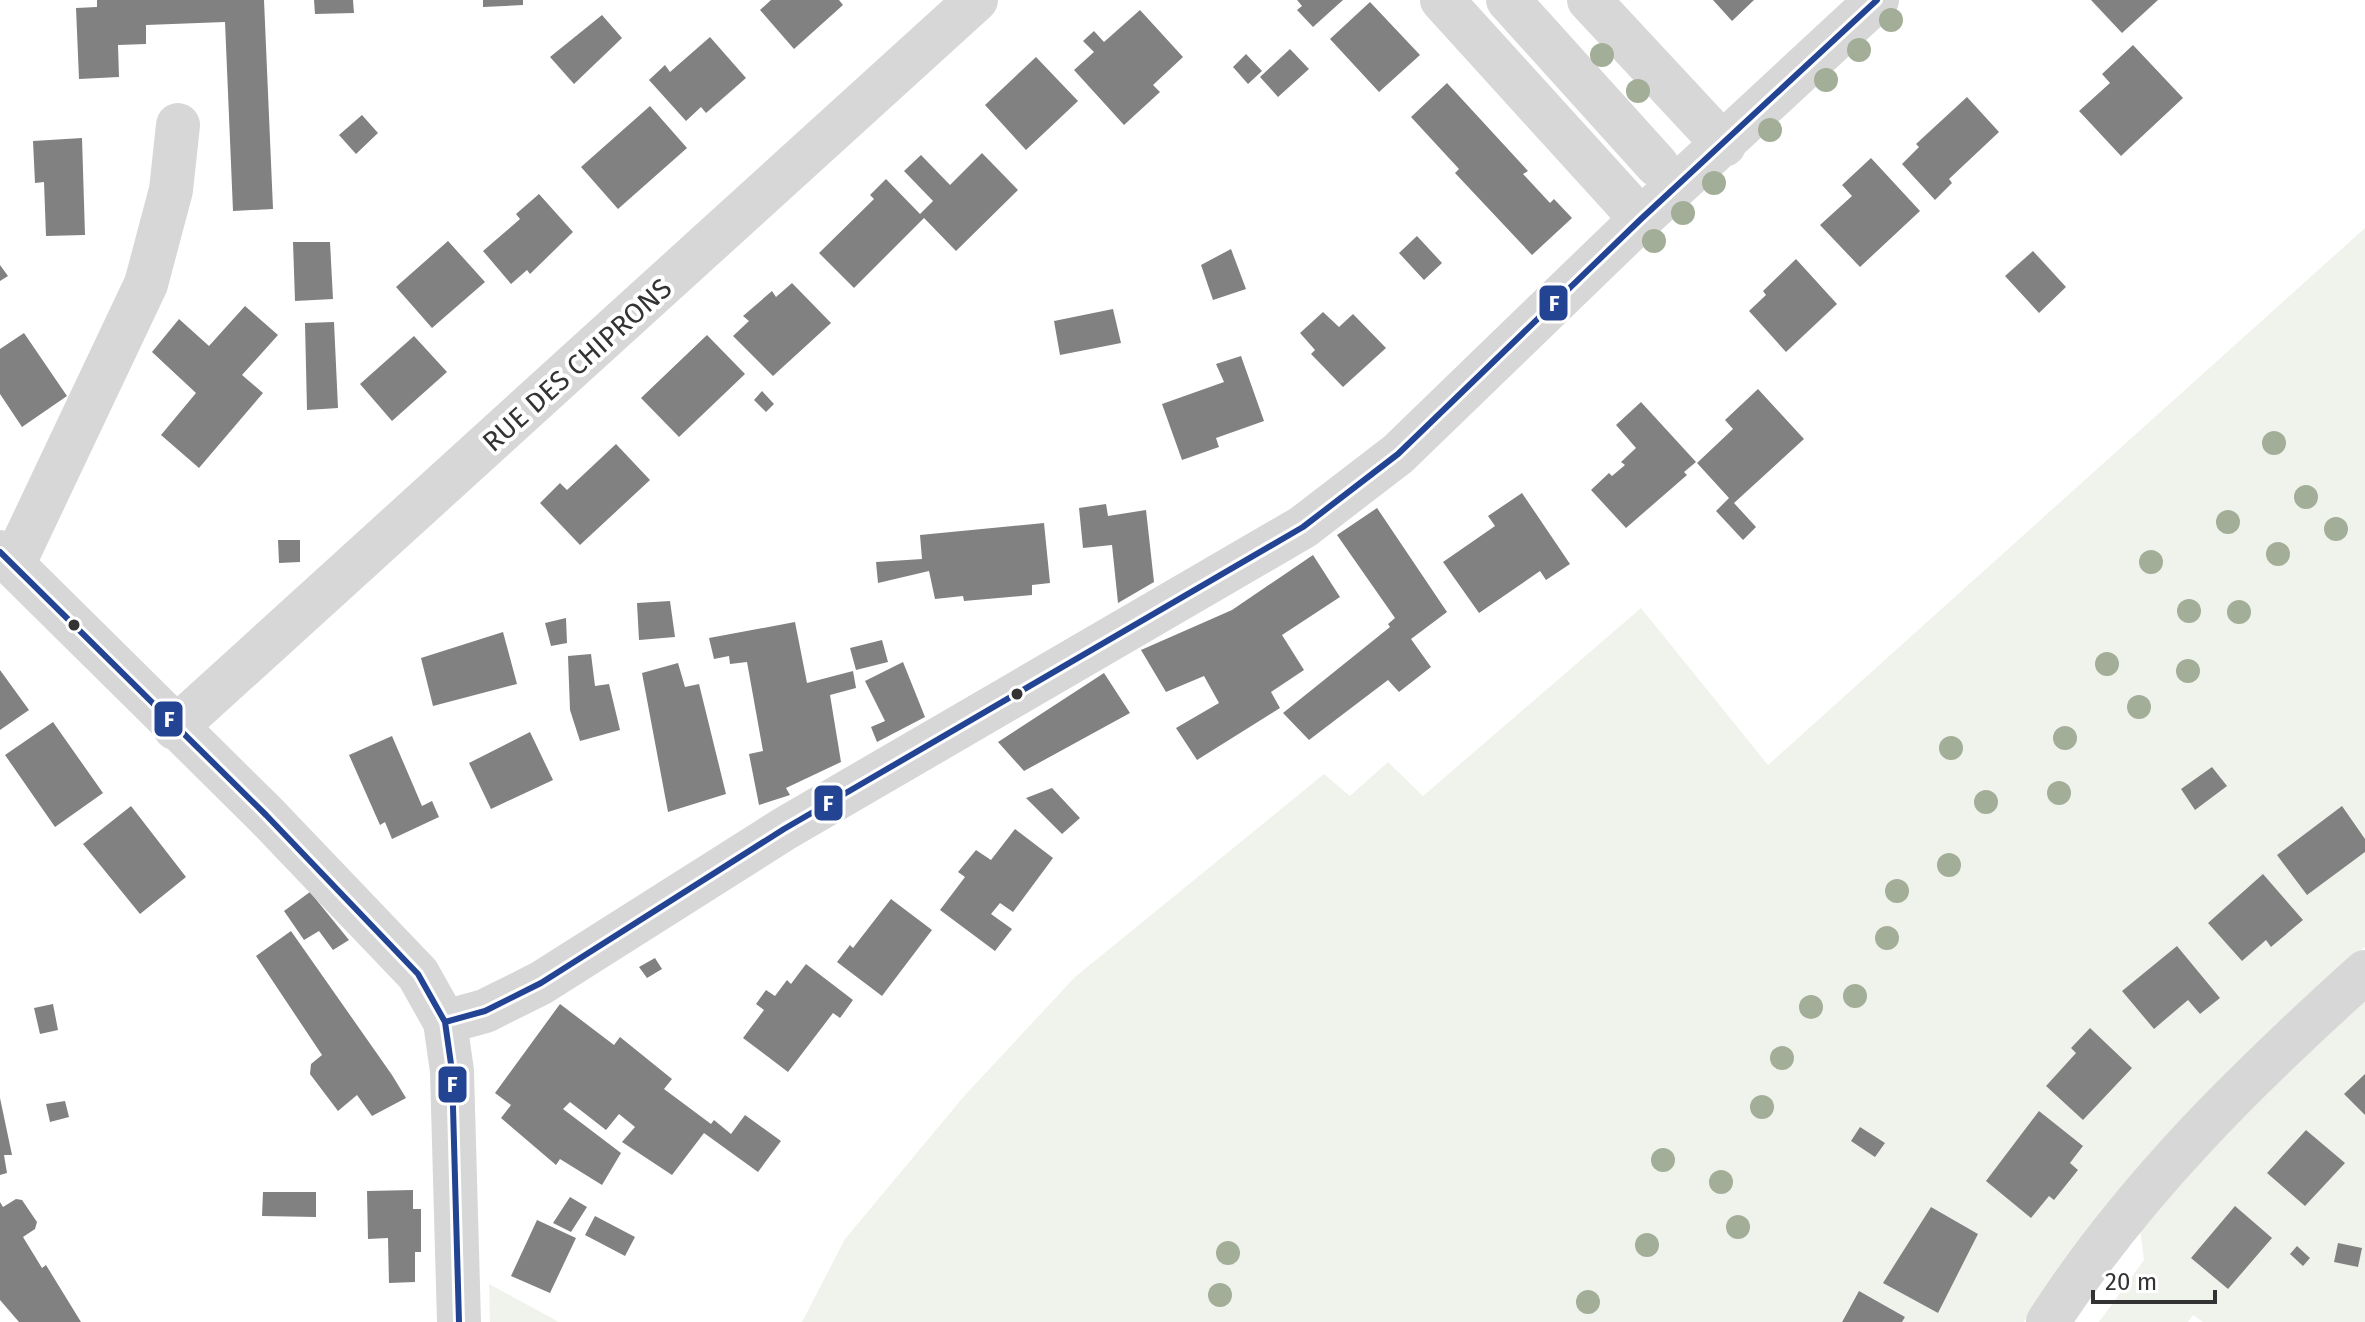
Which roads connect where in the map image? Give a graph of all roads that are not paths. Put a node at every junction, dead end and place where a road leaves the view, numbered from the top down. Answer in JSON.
{"nodes":[{"id":1,"x":976,"y":0,"type":"edge"},
{"id":2,"x":1442,"y":0,"type":"edge"},
{"id":3,"x":1508,"y":0,"type":"edge"},
{"id":4,"x":1589,"y":0,"type":"edge"},
{"id":5,"x":1877,"y":0,"type":"edge"},
{"id":6,"x":178,"y":125,"type":"dead end"},
{"id":7,"x":1724,"y":145,"type":"junction"},
{"id":8,"x":1657,"y":165,"type":"dead end"},
{"id":9,"x":1641,"y":219,"type":"junction"},
{"id":10,"x":7,"y":558,"type":"edge"},
{"id":11,"x":175,"y":728,"type":"junction"},
{"id":12,"x":2365,"y":972,"type":"edge"},
{"id":13,"x":445,"y":1022,"type":"junction"},
{"id":14,"x":459,"y":1322,"type":"edge"},
{"id":15,"x":2048,"y":1322,"type":"edge"}],
"edges":[{"from":1,"to":11,"type":"street","name":"RUE DES CHIPRONS"},
{"from":2,"to":9,"type":"street"},
{"from":3,"to":8,"type":"street"},
{"from":4,"to":7,"type":"street"},
{"from":5,"to":7,"type":"street"},
{"from":6,"to":10,"type":"street"},
{"from":7,"to":9,"type":"street"},
{"from":9,"to":13,"type":"street"},
{"from":10,"to":11,"type":"street"},
{"from":11,"to":13,"type":"street"},
{"from":12,"to":15,"type":"street"},
{"from":13,"to":14,"type":"street"}]}
